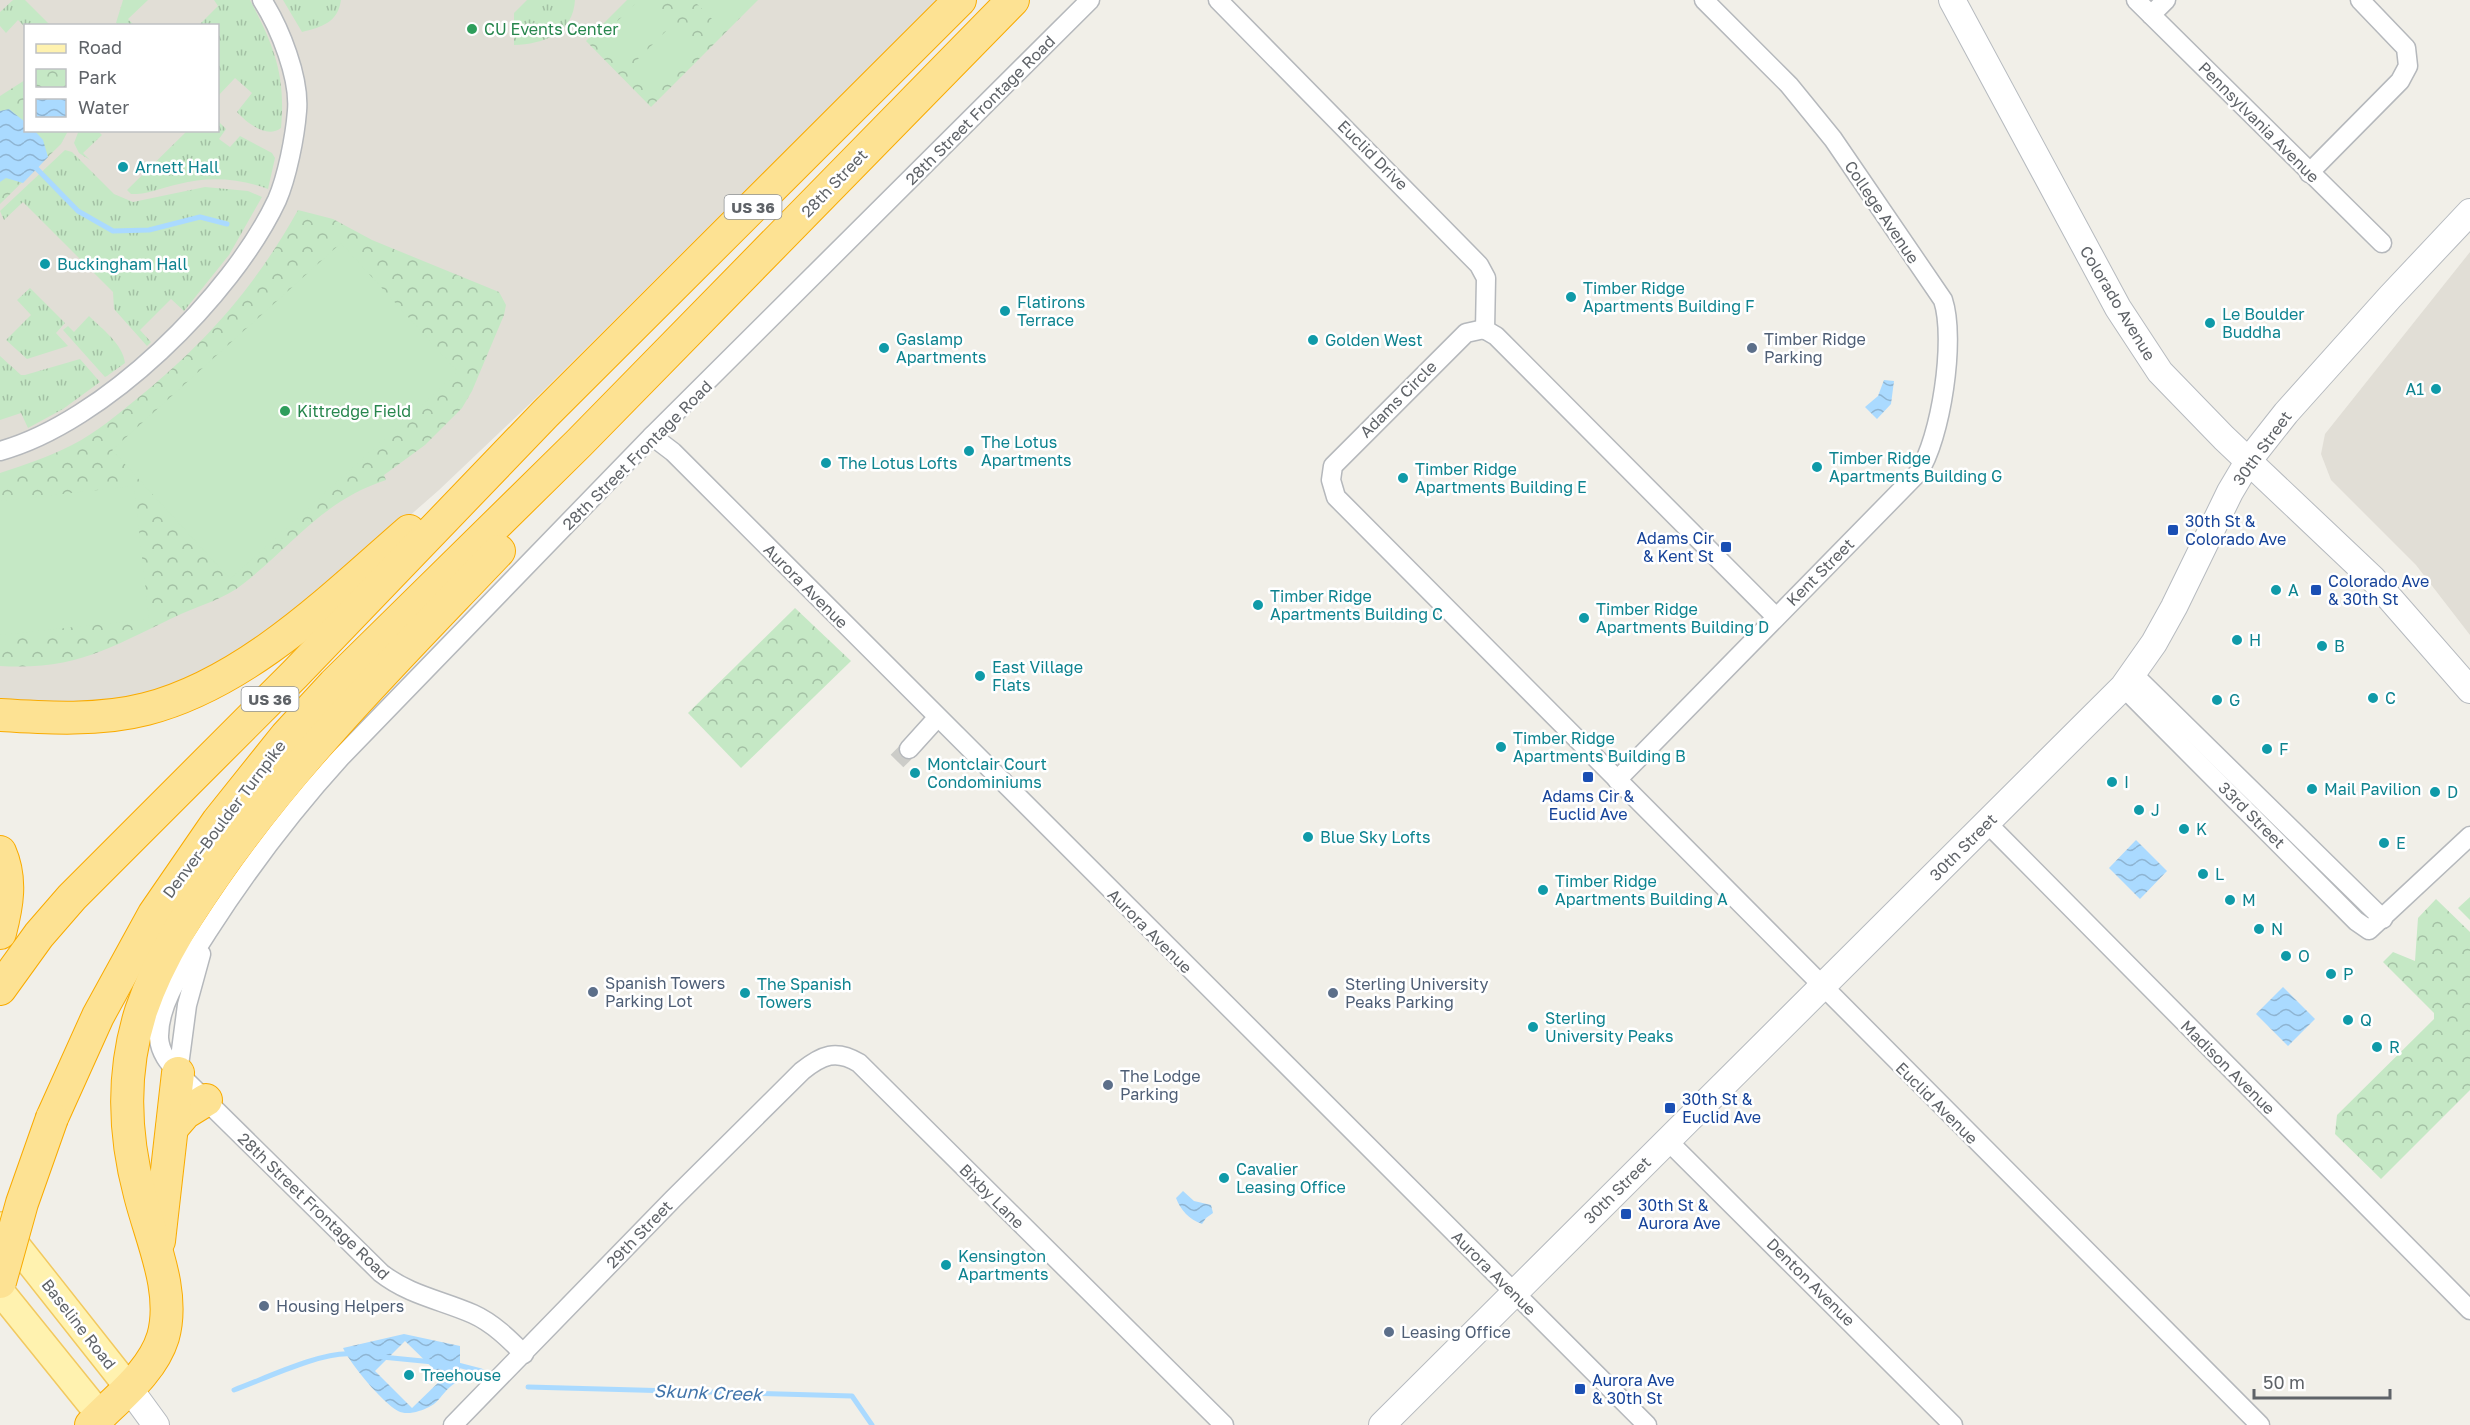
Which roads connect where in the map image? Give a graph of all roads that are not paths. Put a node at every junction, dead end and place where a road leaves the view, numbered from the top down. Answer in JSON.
{"nodes":[{"id":1,"x":262,"y":0,"type":"edge"},
{"id":2,"x":960,"y":0,"type":"edge"},
{"id":3,"x":1013,"y":0,"type":"edge"},
{"id":4,"x":1090,"y":0,"type":"edge"},
{"id":5,"x":1218,"y":0,"type":"edge"},
{"id":6,"x":1704,"y":0,"type":"edge"},
{"id":7,"x":1952,"y":0,"type":"edge"},
{"id":8,"x":2136,"y":0,"type":"edge"},
{"id":9,"x":2166,"y":0,"type":"edge"},
{"id":10,"x":2360,"y":0,"type":"edge"},
{"id":11,"x":2151,"y":15,"type":"junction"},
{"id":12,"x":2309,"y":173,"type":"junction"},
{"id":13,"x":2470,"y":212,"type":"edge"},
{"id":14,"x":2382,"y":243,"type":"dead end"},
{"id":15,"x":1485,"y":330,"type":"junction"},
{"id":16,"x":545,"y":414,"type":"junction"},
{"id":17,"x":652,"y":436,"type":"junction"},
{"id":18,"x":579,"y":443,"type":"junction"},
{"id":19,"x":0,"y":451,"type":"edge"},
{"id":20,"x":2249,"y":460,"type":"junction"},
{"id":21,"x":1922,"y":466,"type":"joint"},
{"id":22,"x":1776,"y":617,"type":"junction"},
{"id":23,"x":2128,"y":680,"type":"junction"},
{"id":24,"x":2470,"y":690,"type":"edge"},
{"id":25,"x":0,"y":715,"type":"edge"},
{"id":26,"x":937,"y":718,"type":"junction"},
{"id":27,"x":909,"y":749,"type":"tunnel mouth"},
{"id":28,"x":1617,"y":780,"type":"junction"},
{"id":29,"x":1986,"y":824,"type":"junction"},
{"id":30,"x":2470,"y":836,"type":"edge"},
{"id":31,"x":0,"y":852,"type":"edge"},
{"id":32,"x":0,"y":933,"type":"edge"},
{"id":33,"x":1822,"y":987,"type":"junction"},
{"id":34,"x":0,"y":989,"type":"edge"},
{"id":35,"x":832,"y":1053,"type":"joint"},
{"id":36,"x":178,"y":1073,"type":"junction"},
{"id":37,"x":206,"y":1100,"type":"junction"},
{"id":38,"x":171,"y":1128,"type":"junction"},
{"id":39,"x":1667,"y":1140,"type":"junction"},
{"id":40,"x":0,"y":1225,"type":"edge"},
{"id":41,"x":158,"y":1260,"type":"junction"},
{"id":42,"x":0,"y":1282,"type":"edge"},
{"id":43,"x":0,"y":1291,"type":"edge"},
{"id":44,"x":1513,"y":1293,"type":"junction"},
{"id":45,"x":2470,"y":1310,"type":"edge"},
{"id":46,"x":524,"y":1354,"type":"junction"},
{"id":47,"x":129,"y":1388,"type":"junction"},
{"id":48,"x":100,"y":1422,"type":"edge"},
{"id":49,"x":156,"y":1425,"type":"edge"},
{"id":50,"x":453,"y":1425,"type":"edge"},
{"id":51,"x":1224,"y":1425,"type":"edge"},
{"id":52,"x":1382,"y":1425,"type":"edge"},
{"id":53,"x":1647,"y":1425,"type":"edge"},
{"id":54,"x":1953,"y":1425,"type":"edge"},
{"id":55,"x":2260,"y":1425,"type":"edge"}],
"edges":[{"from":1,"to":19,"type":"street"},
{"from":2,"to":16,"type":"highway","number":"US 36"},
{"from":3,"to":18,"type":"highway","name":"28th Street","number":"US 36"},
{"from":4,"to":17,"type":"street","name":"28th Street Frontage Road"},
{"from":5,"to":15,"type":"street","name":"Euclid Drive"},
{"from":6,"to":21,"type":"street","name":"College Avenue"},
{"from":7,"to":20,"type":"main road","name":"Colorado Avenue"},
{"from":8,"to":11,"type":"street","name":"Pennsylvania Avenue"},
{"from":9,"to":11,"type":"street"},
{"from":10,"to":12,"type":"street"},
{"from":11,"to":12,"type":"street","name":"Pennsylvania Avenue"},
{"from":12,"to":14,"type":"street","name":"Pennsylvania Avenue"},
{"from":13,"to":20,"type":"main road","name":"30th Street"},
{"from":15,"to":22,"type":"street"},
{"from":15,"to":28,"type":"street","name":"Adams Circle"},
{"from":16,"to":25,"type":"highway"},
{"from":16,"to":34,"type":"highway","number":"US 36"},
{"from":17,"to":26,"type":"street","name":"Aurora Avenue"},
{"from":17,"to":36,"type":"street","name":"28th Street Frontage Road"},
{"from":18,"to":41,"type":"highway"},
{"from":18,"to":42,"type":"highway","name":"Denver–Boulder Turnpike","number":"US 36","bridge":true},
{"from":20,"to":23,"type":"main road","name":"30th Street"},
{"from":20,"to":24,"type":"main road","name":"Colorado Avenue"},
{"from":21,"to":22,"type":"street","name":"Kent Street"},
{"from":22,"to":28,"type":"street","name":"Kent Street"},
{"from":23,"to":29,"type":"main road","name":"30th Street"},
{"from":23,"to":30,"type":"street","name":"33rd Street"},
{"from":26,"to":27,"type":"street"},
{"from":26,"to":44,"type":"street","name":"Aurora Avenue"},
{"from":28,"to":33,"type":"street","name":"Euclid Avenue"},
{"from":29,"to":33,"type":"main road","name":"30th Street"},
{"from":29,"to":45,"type":"street","name":"Madison Avenue"},
{"from":31,"to":32,"type":"highway"},
{"from":33,"to":39,"type":"main road","name":"30th Street"},
{"from":33,"to":55,"type":"street","name":"Euclid Avenue"},
{"from":35,"to":46,"type":"street","name":"29th Street"},
{"from":35,"to":51,"type":"street","name":"Bixby Lane"},
{"from":36,"to":37,"type":"street","name":"28th Street Frontage Road"},
{"from":36,"to":38,"type":"highway"},
{"from":37,"to":38,"type":"highway"},
{"from":37,"to":46,"type":"street","name":"28th Street Frontage Road"},
{"from":38,"to":41,"type":"highway"},
{"from":39,"to":44,"type":"main road","name":"30th Street"},
{"from":39,"to":54,"type":"street","name":"Denton Avenue"},
{"from":40,"to":47,"type":"main road","name":"Baseline Road"},
{"from":41,"to":47,"type":"highway"},
{"from":43,"to":48,"type":"main road"},
{"from":44,"to":52,"type":"main road","name":"30th Street"},
{"from":44,"to":53,"type":"street","name":"Aurora Avenue"},
{"from":46,"to":50,"type":"street","name":"29th Street"},
{"from":47,"to":48,"type":"highway"},
{"from":47,"to":49,"type":"main road","name":"Baseline Road"}]}
